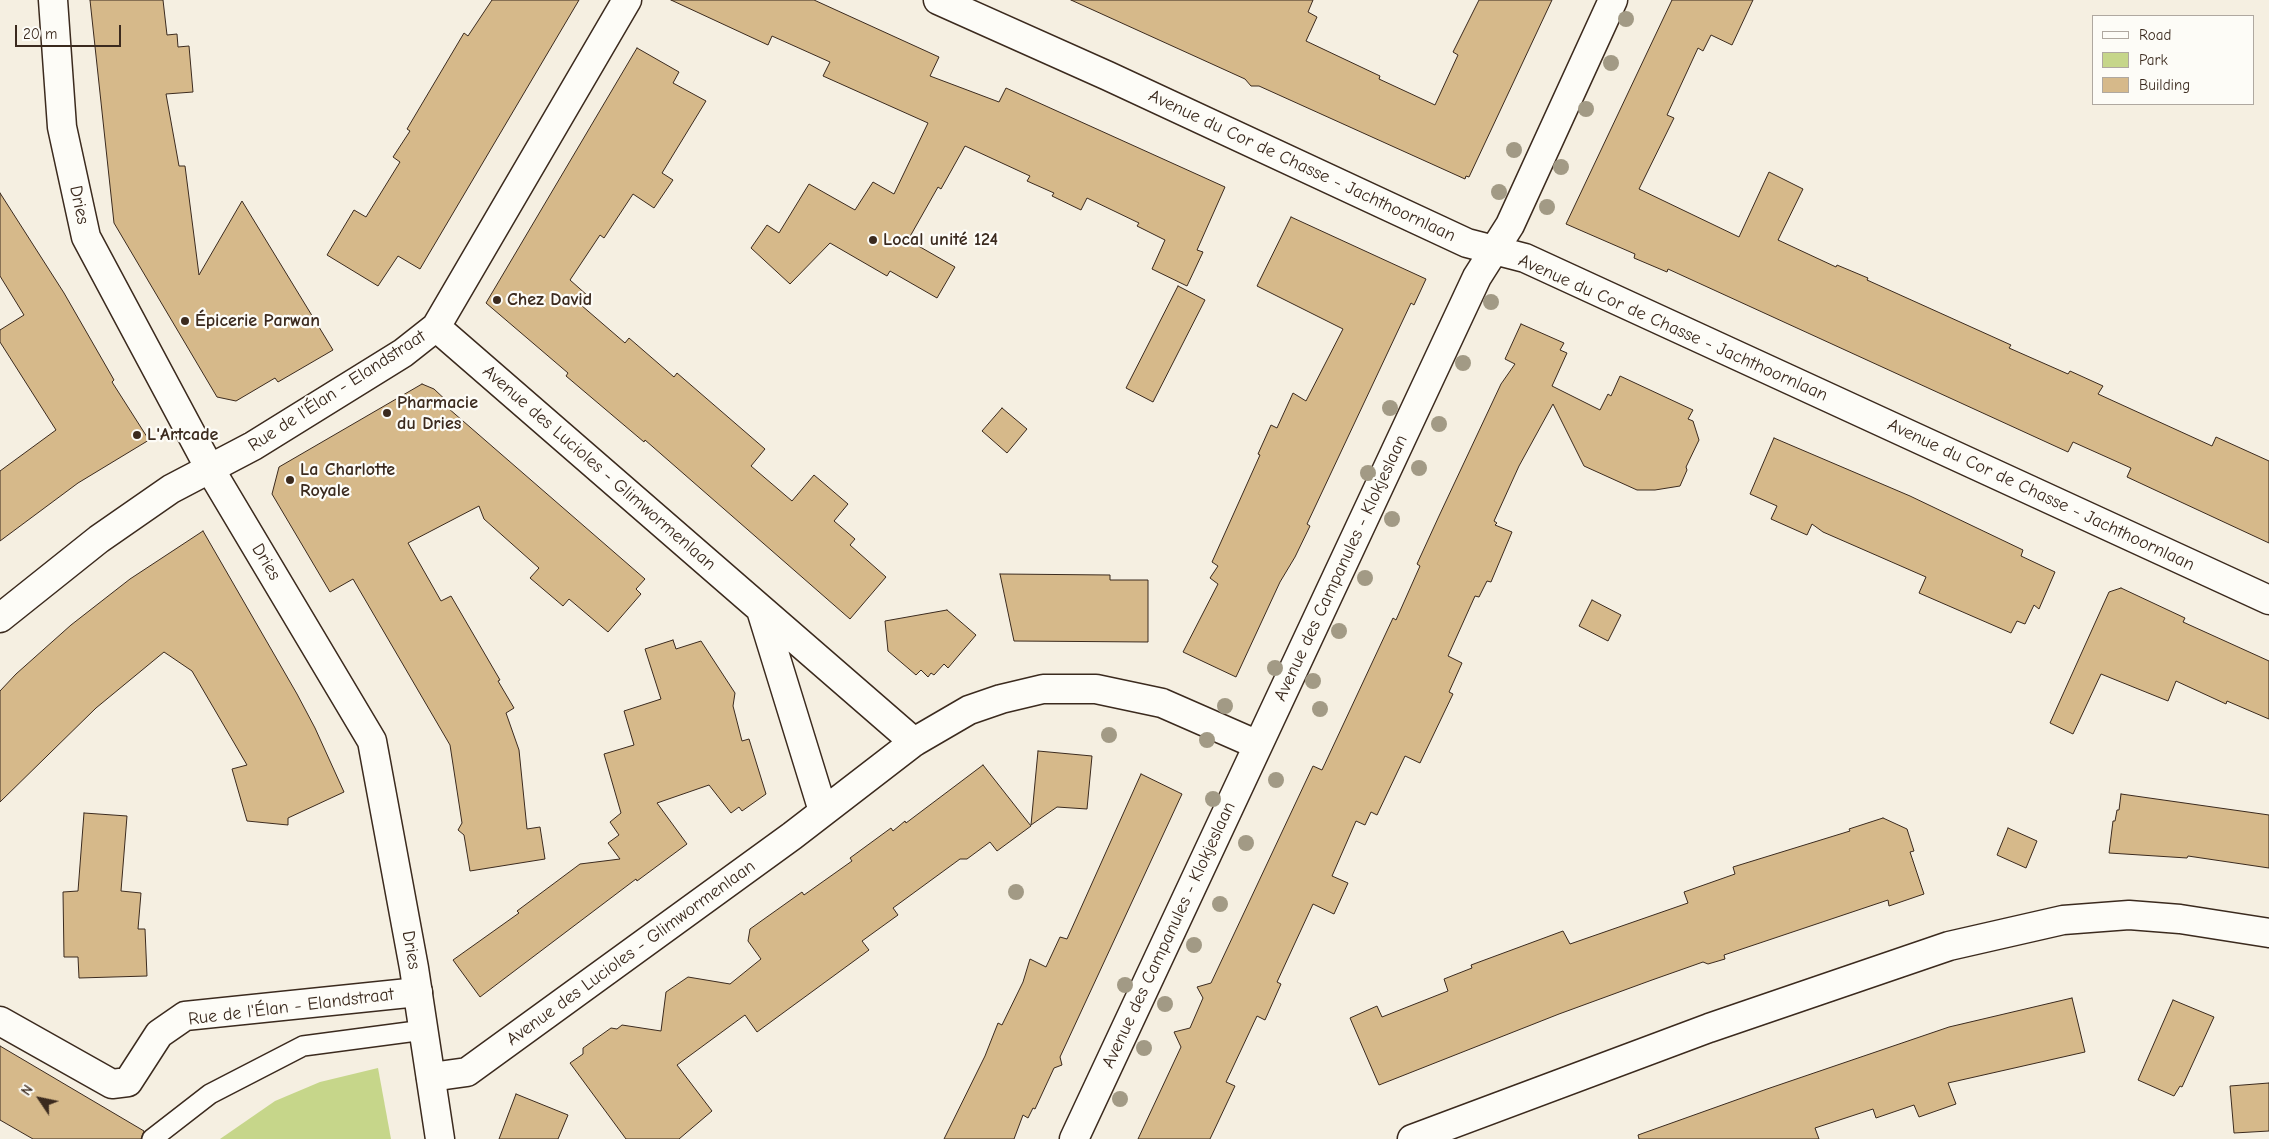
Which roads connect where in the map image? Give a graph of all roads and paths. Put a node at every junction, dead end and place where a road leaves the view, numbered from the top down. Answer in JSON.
{"nodes":[{"id":1,"x":53,"y":0,"type":"edge"},
{"id":2,"x":627,"y":0,"type":"edge"},
{"id":3,"x":938,"y":0,"type":"edge"},
{"id":4,"x":1613,"y":0,"type":"edge"},
{"id":5,"x":1494,"y":251,"type":"junction"},
{"id":6,"x":436,"y":327,"type":"junction"},
{"id":7,"x":210,"y":469,"type":"junction"},
{"id":8,"x":2269,"y":600,"type":"edge"},
{"id":9,"x":761,"y":610,"type":"junction"},
{"id":10,"x":0,"y":618,"type":"edge"},
{"id":11,"x":914,"y":742,"type":"junction"},
{"id":12,"x":1258,"y":744,"type":"junction"},
{"id":13,"x":822,"y":811,"type":"junction"},
{"id":14,"x":2269,"y":932,"type":"edge"},
{"id":15,"x":418,"y":992,"type":"junction"},
{"id":16,"x":0,"y":1021,"type":"edge"},
{"id":17,"x":424,"y":1030,"type":"junction"},
{"id":18,"x":431,"y":1077,"type":"junction"},
{"id":19,"x":152,"y":1139,"type":"edge"},
{"id":20,"x":440,"y":1139,"type":"edge"},
{"id":21,"x":1074,"y":1139,"type":"edge"},
{"id":22,"x":1412,"y":1139,"type":"edge"}],
"edges":[{"from":1,"to":7,"type":"street","name":"Dries"},
{"from":2,"to":6,"type":"street","name":"Rue de l'Élan - Elandstraat"},
{"from":3,"to":5,"type":"street","name":"Avenue du Cor de Chasse - Jachthoornlaan"},
{"from":4,"to":5,"type":"street","name":"Avenue des Campanules - Klokjeslaan"},
{"from":5,"to":8,"type":"street","name":"Avenue du Cor de Chasse - Jachthoornlaan"},
{"from":5,"to":12,"type":"street","name":"Avenue des Campanules - Klokjeslaan"},
{"from":6,"to":7,"type":"street","name":"Rue de l'Élan - Elandstraat"},
{"from":6,"to":9,"type":"street","name":"Avenue des Lucioles - Glimwormenlaan"},
{"from":7,"to":10,"type":"street","name":"Rue de l'Élan - Elandstraat"},
{"from":7,"to":15,"type":"street","name":"Dries"},
{"from":9,"to":11,"type":"street","name":"Avenue des Lucioles - Glimwormenlaan"},
{"from":9,"to":13,"type":"street"},
{"from":11,"to":12,"type":"street"},
{"from":11,"to":13,"type":"street","name":"Avenue des Lucioles - Glimwormenlaan"},
{"from":12,"to":21,"type":"street","name":"Avenue des Campanules - Klokjeslaan"},
{"from":13,"to":18,"type":"street","name":"Avenue des Lucioles - Glimwormenlaan"},
{"from":14,"to":22,"type":"street"},
{"from":15,"to":16,"type":"street","name":"Rue de l'Élan - Elandstraat"},
{"from":15,"to":17,"type":"street","name":"Dries"},
{"from":17,"to":18,"type":"street","name":"Dries"},
{"from":17,"to":19,"type":"lane"},
{"from":18,"to":20,"type":"street","name":"Dries"}]}
